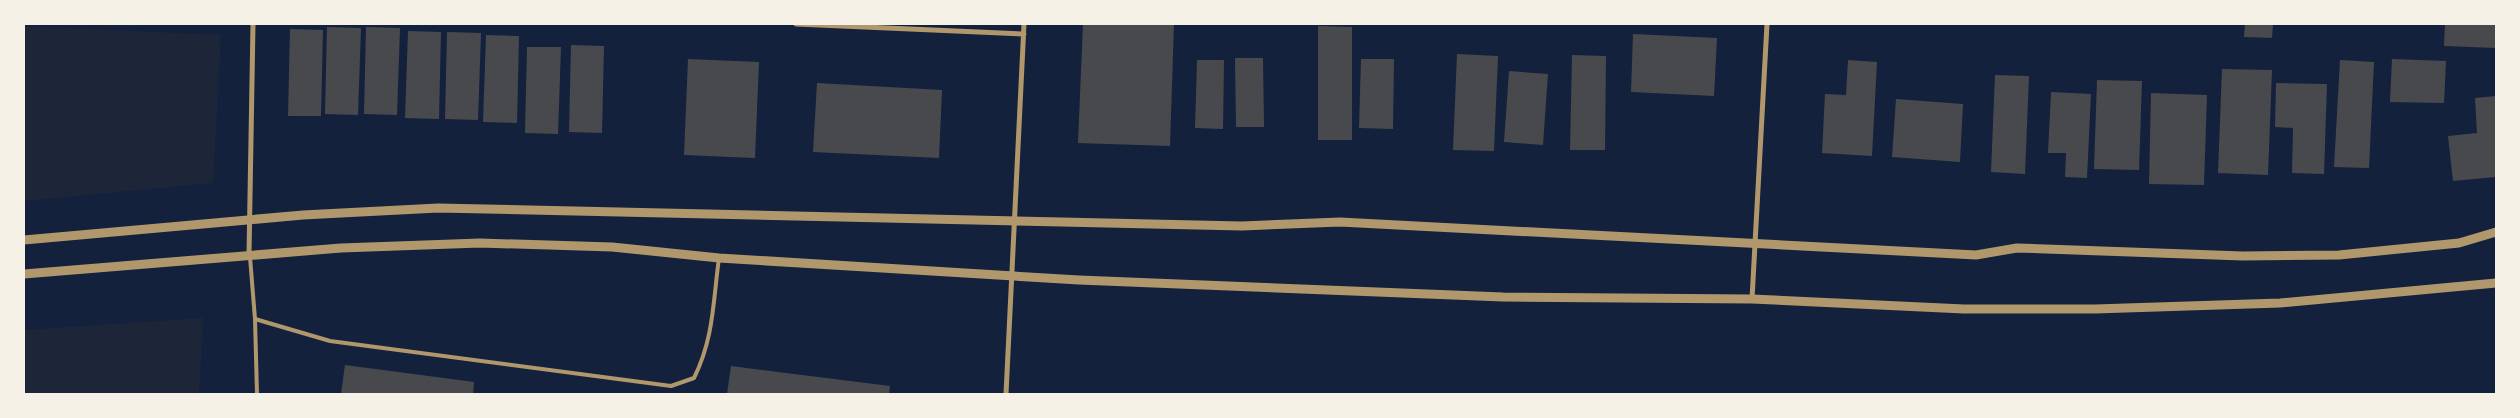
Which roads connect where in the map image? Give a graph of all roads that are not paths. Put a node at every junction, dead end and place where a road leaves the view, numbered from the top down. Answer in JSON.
{"nodes":[{"id":1,"x":253,"y":24,"type":"edge"},
{"id":2,"x":796,"y":24,"type":"edge"},
{"id":3,"x":1024,"y":24,"type":"edge"},
{"id":4,"x":1767,"y":24,"type":"edge"},
{"id":5,"x":1024,"y":34,"type":"junction"},
{"id":6,"x":1015,"y":220,"type":"junction"},
{"id":7,"x":249,"y":221,"type":"junction"},
{"id":8,"x":2496,"y":232,"type":"edge"},
{"id":9,"x":24,"y":240,"type":"edge"},
{"id":10,"x":1754,"y":242,"type":"junction"},
{"id":11,"x":249,"y":254,"type":"junction"},
{"id":12,"x":720,"y":258,"type":"junction"},
{"id":13,"x":24,"y":274,"type":"edge"},
{"id":14,"x":1012,"y":276,"type":"junction"},
{"id":15,"x":2496,"y":283,"type":"edge"},
{"id":16,"x":1752,"y":299,"type":"junction"},
{"id":17,"x":255,"y":320,"type":"junction"},
{"id":18,"x":257,"y":394,"type":"edge"},
{"id":19,"x":1006,"y":394,"type":"edge"}],
"edges":[{"from":1,"to":7,"type":"street"},
{"from":2,"to":5,"type":"street"},
{"from":3,"to":5,"type":"street"},
{"from":4,"to":10,"type":"street"},
{"from":5,"to":6,"type":"street"},
{"from":6,"to":7,"type":"street"},
{"from":6,"to":10,"type":"street"},
{"from":6,"to":14,"type":"street"},
{"from":7,"to":9,"type":"street"},
{"from":7,"to":11,"type":"street"},
{"from":8,"to":10,"type":"street"},
{"from":10,"to":16,"type":"street"},
{"from":11,"to":12,"type":"street"},
{"from":11,"to":13,"type":"street"},
{"from":11,"to":17,"type":"lane"},
{"from":12,"to":14,"type":"street"},
{"from":12,"to":17,"type":"lane"},
{"from":14,"to":16,"type":"street"},
{"from":14,"to":19,"type":"street"},
{"from":15,"to":16,"type":"street"},
{"from":17,"to":18,"type":"lane"}]}
